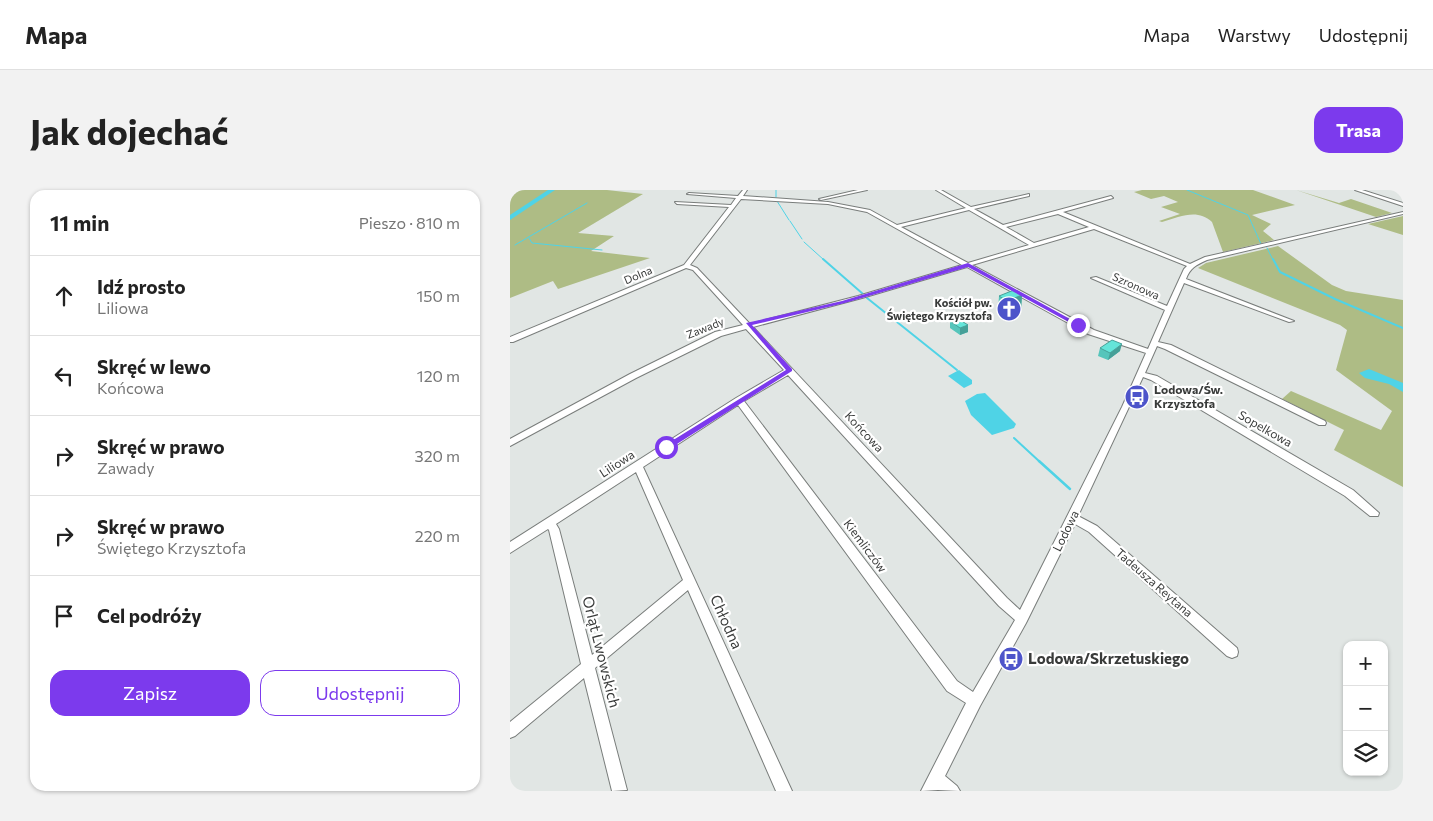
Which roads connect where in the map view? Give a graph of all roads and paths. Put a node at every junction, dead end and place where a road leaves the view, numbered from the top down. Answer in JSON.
{"nodes":[{"id":1,"x":745,"y":190,"type":"edge"},
{"id":2,"x":865,"y":190,"type":"edge"},
{"id":3,"x":938,"y":190,"type":"edge"},
{"id":4,"x":1372,"y":190,"type":"edge"},
{"id":5,"x":1355,"y":192,"type":"edge"},
{"id":6,"x":1364,"y":192,"type":"junction"},
{"id":7,"x":690,"y":194,"type":"dead end"},
{"id":8,"x":1027,"y":195,"type":"dead end"},
{"id":9,"x":740,"y":197,"type":"junction"},
{"id":10,"x":1111,"y":197,"type":"dead end"},
{"id":11,"x":677,"y":202,"type":"dead end"},
{"id":12,"x":816,"y":202,"type":"junction"},
{"id":13,"x":1403,"y":204,"type":"edge"},
{"id":14,"x":732,"y":206,"type":"junction"},
{"id":15,"x":971,"y":208,"type":"junction"},
{"id":16,"x":1058,"y":212,"type":"junction"},
{"id":17,"x":1403,"y":213,"type":"edge"},
{"id":18,"x":897,"y":226,"type":"junction"},
{"id":19,"x":1002,"y":227,"type":"junction"},
{"id":20,"x":1094,"y":227,"type":"junction"},
{"id":21,"x":1033,"y":245,"type":"junction"},
{"id":22,"x":968,"y":265,"type":"junction"},
{"id":23,"x":686,"y":266,"type":"junction"},
{"id":24,"x":1190,"y":266,"type":"junction"},
{"id":25,"x":1094,"y":278,"type":"dead end"},
{"id":26,"x":1182,"y":280,"type":"junction"},
{"id":27,"x":1170,"y":310,"type":"junction"},
{"id":28,"x":1291,"y":321,"type":"dead end"},
{"id":29,"x":748,"y":325,"type":"junction"},
{"id":30,"x":510,"y":340,"type":"edge"},
{"id":31,"x":1152,"y":347,"type":"junction"},
{"id":32,"x":790,"y":370,"type":"junction"},
{"id":33,"x":1141,"y":374,"type":"junction"},
{"id":34,"x":739,"y":400,"type":"junction"},
{"id":35,"x":1322,"y":423,"type":"dead end"},
{"id":36,"x":510,"y":443,"type":"edge"},
{"id":37,"x":638,"y":466,"type":"junction"},
{"id":38,"x":1374,"y":512,"type":"dead end"},
{"id":39,"x":1072,"y":517,"type":"junction"},
{"id":40,"x":550,"y":523,"type":"junction"},
{"id":41,"x":510,"y":548,"type":"edge"},
{"id":42,"x":690,"y":581,"type":"junction"},
{"id":43,"x":1022,"y":619,"type":"junction"},
{"id":44,"x":1232,"y":652,"type":"dead end"},
{"id":45,"x":588,"y":666,"type":"junction"},
{"id":46,"x":975,"y":702,"type":"junction"},
{"id":47,"x":510,"y":731,"type":"edge"},
{"id":48,"x":932,"y":784,"type":"edge"},
{"id":49,"x":619,"y":790,"type":"dead end"},
{"id":50,"x":784,"y":791,"type":"edge"},
{"id":51,"x":952,"y":791,"type":"edge"}],
"edges":[{"from":1,"to":9,"type":"street","name":"Dolna"},
{"from":2,"to":12,"type":"street"},
{"from":3,"to":15,"type":"street"},
{"from":4,"to":6,"type":"street"},
{"from":5,"to":6,"type":"street"},
{"from":6,"to":13,"type":"street"},
{"from":7,"to":9,"type":"street"},
{"from":8,"to":15,"type":"street"},
{"from":9,"to":12,"type":"street"},
{"from":9,"to":14,"type":"street","name":"Dolna"},
{"from":10,"to":16,"type":"street"},
{"from":11,"to":14,"type":"street"},
{"from":12,"to":18,"type":"street"},
{"from":14,"to":23,"type":"street","name":"Dolna"},
{"from":15,"to":18,"type":"street"},
{"from":15,"to":19,"type":"street"},
{"from":16,"to":19,"type":"street"},
{"from":16,"to":20,"type":"street"},
{"from":17,"to":24,"type":"street"},
{"from":18,"to":22,"type":"street"},
{"from":19,"to":21,"type":"street"},
{"from":20,"to":21,"type":"street","name":"Zawady"},
{"from":20,"to":24,"type":"street"},
{"from":21,"to":22,"type":"street","name":"Zawady"},
{"from":22,"to":29,"type":"street","name":"Zawady"},
{"from":22,"to":31,"type":"street"},
{"from":23,"to":29,"type":"street","name":"Końcowa"},
{"from":23,"to":30,"type":"street","name":"Dolna"},
{"from":24,"to":26,"type":"street","name":"Lodowa"},
{"from":25,"to":27,"type":"street","name":"Szronowa"},
{"from":26,"to":27,"type":"street","name":"Lodowa"},
{"from":26,"to":28,"type":"street"},
{"from":27,"to":31,"type":"street","name":"Lodowa"},
{"from":29,"to":32,"type":"street","name":"Końcowa"},
{"from":29,"to":36,"type":"street","name":"Zawady"},
{"from":31,"to":33,"type":"street","name":"Lodowa"},
{"from":31,"to":35,"type":"street"},
{"from":32,"to":34,"type":"street","name":"Liliowa"},
{"from":32,"to":43,"type":"street","name":"Końcowa"},
{"from":33,"to":38,"type":"street","name":"Sopelkowa"},
{"from":33,"to":39,"type":"street","name":"Lodowa"},
{"from":34,"to":37,"type":"street","name":"Liliowa"},
{"from":34,"to":46,"type":"street","name":"Kiemliczów"},
{"from":37,"to":40,"type":"street","name":"Liliowa"},
{"from":37,"to":42,"type":"street","name":"Chłodna"},
{"from":39,"to":43,"type":"street","name":"Lodowa"},
{"from":39,"to":44,"type":"street","name":"Tadeusza Reytana"},
{"from":40,"to":41,"type":"street","name":"Liliowa"},
{"from":40,"to":45,"type":"street","name":"Orląt Lwowskich"},
{"from":42,"to":45,"type":"street"},
{"from":42,"to":50,"type":"street","name":"Chłodna"},
{"from":43,"to":46,"type":"street","name":"Lodowa"},
{"from":45,"to":47,"type":"street"},
{"from":45,"to":49,"type":"street","name":"Orląt Lwowskich"},
{"from":46,"to":48,"type":"street","name":"Lodowa"},
{"from":48,"to":51,"type":"street"}]}
